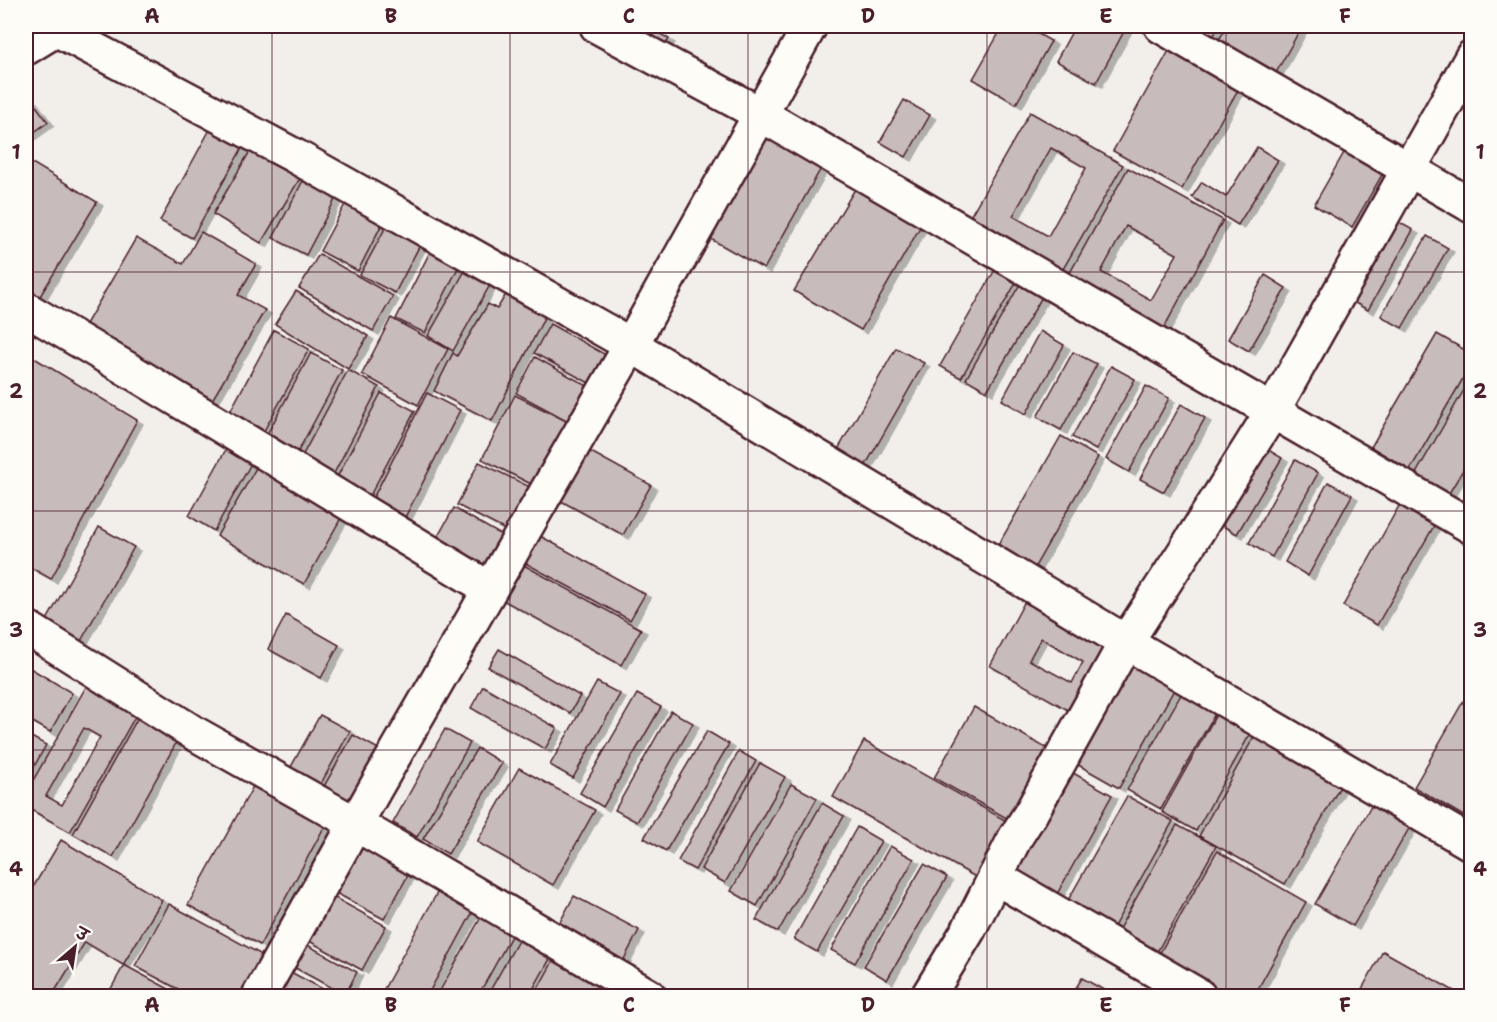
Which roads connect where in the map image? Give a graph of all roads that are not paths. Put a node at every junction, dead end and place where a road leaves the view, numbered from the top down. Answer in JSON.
{"nodes":[{"id":1,"x":597,"y":26,"type":"edge"},
{"id":2,"x":810,"y":26,"type":"edge"},
{"id":3,"x":1161,"y":26,"type":"edge"},
{"id":4,"x":59,"y":27,"type":"edge"},
{"id":5,"x":26,"y":48,"type":"edge"},
{"id":6,"x":1472,"y":57,"type":"edge"},
{"id":7,"x":760,"y":114,"type":"junction"},
{"id":8,"x":1409,"y":170,"type":"junction"},
{"id":9,"x":1472,"y":206,"type":"edge"},
{"id":10,"x":26,"y":309,"type":"edge"},
{"id":11,"x":631,"y":345,"type":"junction"},
{"id":12,"x":1272,"y":412,"type":"junction"},
{"id":13,"x":1472,"y":527,"type":"edge"},
{"id":14,"x":490,"y":589,"type":"junction"},
{"id":15,"x":26,"y":627,"type":"edge"},
{"id":16,"x":1125,"y":642,"type":"junction"},
{"id":17,"x":356,"y":824,"type":"junction"},
{"id":18,"x":1472,"y":844,"type":"edge"},
{"id":19,"x":995,"y":877,"type":"junction"},
{"id":20,"x":259,"y":996,"type":"edge"},
{"id":21,"x":649,"y":996,"type":"edge"},
{"id":22,"x":928,"y":996,"type":"edge"},
{"id":23,"x":1199,"y":996,"type":"edge"}],
"edges":[{"from":1,"to":7,"type":"street"},
{"from":2,"to":7,"type":"street"},
{"from":3,"to":8,"type":"street"},
{"from":4,"to":5,"type":"street"},
{"from":4,"to":11,"type":"street"},
{"from":6,"to":8,"type":"street"},
{"from":7,"to":11,"type":"street"},
{"from":7,"to":12,"type":"street"},
{"from":8,"to":9,"type":"street"},
{"from":8,"to":12,"type":"street"},
{"from":10,"to":14,"type":"street"},
{"from":11,"to":14,"type":"street"},
{"from":11,"to":16,"type":"street"},
{"from":12,"to":13,"type":"street"},
{"from":12,"to":16,"type":"street"},
{"from":14,"to":17,"type":"street"},
{"from":15,"to":17,"type":"street"},
{"from":16,"to":18,"type":"street"},
{"from":16,"to":19,"type":"street"},
{"from":17,"to":20,"type":"street"},
{"from":17,"to":21,"type":"street"},
{"from":19,"to":22,"type":"street"},
{"from":19,"to":23,"type":"street"}]}
